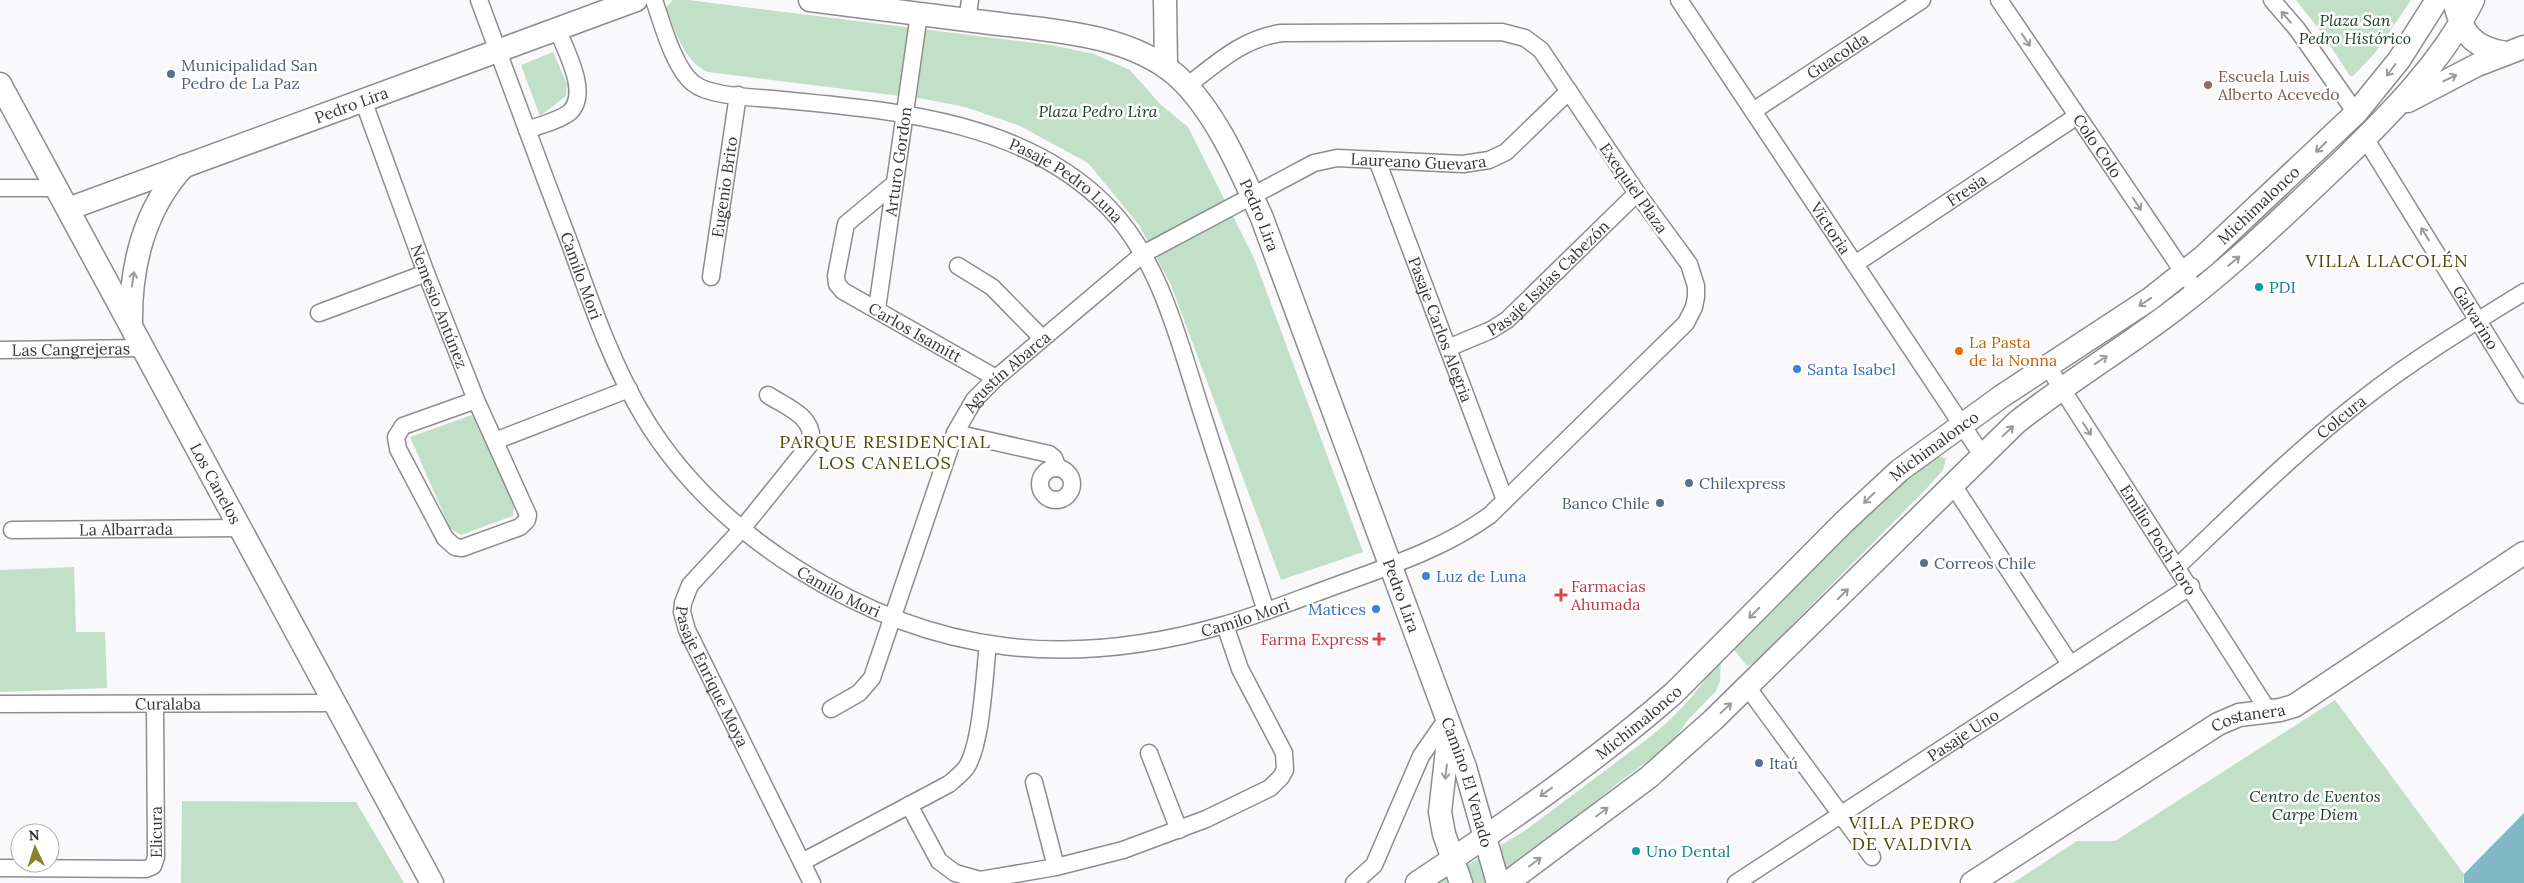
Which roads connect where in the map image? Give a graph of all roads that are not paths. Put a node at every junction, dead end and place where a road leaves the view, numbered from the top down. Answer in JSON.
{"nodes":[{"id":1,"x":479,"y":0,"type":"edge"},
{"id":2,"x":636,"y":0,"type":"edge"},
{"id":3,"x":654,"y":0,"type":"edge"},
{"id":4,"x":810,"y":0,"type":"edge"},
{"id":5,"x":1165,"y":0,"type":"edge"},
{"id":6,"x":1680,"y":0,"type":"edge"},
{"id":7,"x":1922,"y":0,"type":"edge"},
{"id":8,"x":1999,"y":0,"type":"edge"},
{"id":9,"x":2272,"y":0,"type":"edge"},
{"id":10,"x":2437,"y":0,"type":"edge"},
{"id":11,"x":2454,"y":0,"type":"edge"},
{"id":12,"x":2474,"y":0,"type":"edge"},
{"id":13,"x":846,"y":2,"type":"edge"},
{"id":14,"x":969,"y":10,"type":"edge"},
{"id":15,"x":919,"y":14,"type":"junction"},
{"id":16,"x":2461,"y":25,"type":"junction"},
{"id":17,"x":557,"y":28,"type":"junction"},
{"id":18,"x":497,"y":50,"type":"junction"},
{"id":19,"x":2515,"y":50,"type":"edge"},
{"id":20,"x":1166,"y":67,"type":"junction"},
{"id":21,"x":0,"y":84,"type":"edge"},
{"id":22,"x":1187,"y":86,"type":"junction"},
{"id":23,"x":1569,"y":92,"type":"junction"},
{"id":24,"x":738,"y":95,"type":"junction"},
{"id":25,"x":363,"y":100,"type":"junction"},
{"id":26,"x":2392,"y":110,"type":"junction"},
{"id":27,"x":1754,"y":111,"type":"junction"},
{"id":28,"x":2356,"y":113,"type":"junction"},
{"id":29,"x":904,"y":114,"type":"junction"},
{"id":30,"x":2077,"y":116,"type":"junction"},
{"id":31,"x":527,"y":130,"type":"junction"},
{"id":32,"x":2365,"y":138,"type":"junction"},
{"id":33,"x":1377,"y":160,"type":"junction"},
{"id":34,"x":184,"y":166,"type":"junction"},
{"id":35,"x":894,"y":184,"type":"junction"},
{"id":36,"x":0,"y":188,"type":"edge"},
{"id":37,"x":56,"y":188,"type":"junction"},
{"id":38,"x":1637,"y":193,"type":"junction"},
{"id":39,"x":1252,"y":197,"type":"junction"},
{"id":40,"x":68,"y":209,"type":"junction"},
{"id":41,"x":1142,"y":254,"type":"junction"},
{"id":42,"x":1855,"y":264,"type":"junction"},
{"id":43,"x":958,"y":266,"type":"dead end"},
{"id":44,"x":426,"y":273,"type":"junction"},
{"id":45,"x":2184,"y":273,"type":"junction"},
{"id":46,"x":711,"y":277,"type":"dead end"},
{"id":47,"x":2197,"y":292,"type":"junction"},
{"id":48,"x":2524,"y":292,"type":"edge"},
{"id":49,"x":876,"y":309,"type":"junction"},
{"id":50,"x":319,"y":313,"type":"dead end"},
{"id":51,"x":2478,"y":320,"type":"junction"},
{"id":52,"x":131,"y":328,"type":"junction"},
{"id":53,"x":1042,"y":338,"type":"junction"},
{"id":54,"x":143,"y":348,"type":"junction"},
{"id":55,"x":1448,"y":348,"type":"junction"},
{"id":56,"x":0,"y":350,"type":"edge"},
{"id":57,"x":2048,"y":367,"type":"junction"},
{"id":58,"x":996,"y":378,"type":"junction"},
{"id":59,"x":2060,"y":388,"type":"junction"},
{"id":60,"x":629,"y":389,"type":"junction"},
{"id":61,"x":768,"y":395,"type":"dead end"},
{"id":62,"x":2524,"y":395,"type":"edge"},
{"id":63,"x":476,"y":400,"type":"junction"},
{"id":64,"x":1961,"y":424,"type":"junction"},
{"id":65,"x":955,"y":433,"type":"junction"},
{"id":66,"x":495,"y":441,"type":"junction"},
{"id":67,"x":1982,"y":455,"type":"junction"},
{"id":68,"x":1058,"y":468,"type":"dead end"},
{"id":69,"x":1953,"y":485,"type":"junction"},
{"id":70,"x":1505,"y":500,"type":"junction"},
{"id":71,"x":240,"y":528,"type":"junction"},
{"id":72,"x":12,"y":530,"type":"dead end"},
{"id":73,"x":741,"y":530,"type":"junction"},
{"id":74,"x":2524,"y":552,"type":"edge"},
{"id":75,"x":1391,"y":565,"type":"junction"},
{"id":76,"x":2178,"y":566,"type":"junction"},
{"id":77,"x":2190,"y":586,"type":"junction"},
{"id":78,"x":1266,"y":611,"type":"junction"},
{"id":79,"x":893,"y":618,"type":"junction"},
{"id":80,"x":1225,"y":625,"type":"junction"},
{"id":81,"x":988,"y":646,"type":"junction"},
{"id":82,"x":2070,"y":664,"type":"junction"},
{"id":83,"x":1748,"y":688,"type":"junction"},
{"id":84,"x":334,"y":703,"type":"junction"},
{"id":85,"x":0,"y":704,"type":"edge"},
{"id":86,"x":155,"y":704,"type":"junction"},
{"id":87,"x":830,"y":709,"type":"dead end"},
{"id":88,"x":2269,"y":712,"type":"junction"},
{"id":89,"x":1449,"y":720,"type":"junction"},
{"id":90,"x":1148,"y":753,"type":"dead end"},
{"id":91,"x":1034,"y":782,"type":"dead end"},
{"id":92,"x":909,"y":805,"type":"junction"},
{"id":93,"x":1841,"y":815,"type":"junction"},
{"id":94,"x":1179,"y":830,"type":"junction"},
{"id":95,"x":1484,"y":836,"type":"junction"},
{"id":96,"x":1872,"y":857,"type":"dead end"},
{"id":97,"x":1453,"y":859,"type":"junction"},
{"id":98,"x":802,"y":862,"type":"junction"},
{"id":99,"x":1056,"y":867,"type":"junction"},
{"id":100,"x":0,"y":868,"type":"edge"},
{"id":101,"x":432,"y":883,"type":"edge"},
{"id":102,"x":812,"y":883,"type":"edge"},
{"id":103,"x":1354,"y":883,"type":"edge"},
{"id":104,"x":1417,"y":883,"type":"edge"},
{"id":105,"x":1461,"y":883,"type":"edge"},
{"id":106,"x":1498,"y":883,"type":"edge"},
{"id":107,"x":1507,"y":883,"type":"edge"},
{"id":108,"x":1736,"y":883,"type":"edge"},
{"id":109,"x":1972,"y":883,"type":"edge"}],
"edges":[{"from":1,"to":18,"type":"street","name":"Camilo Mori"},
{"from":2,"to":17,"type":"main road","name":"Pedro Lira"},
{"from":3,"to":24,"type":"street","name":"Pasaje Pedro Luna"},
{"from":4,"to":13,"type":"main road","name":"Pedro Lira"},
{"from":5,"to":20,"type":"main road"},
{"from":6,"to":27,"type":"street","name":"Victoria"},
{"from":7,"to":27,"type":"street","name":"Guacolda"},
{"from":8,"to":30,"type":"street","name":"Colo Colo","one_way":true},
{"from":28,"to":9,"type":"street","one_way":true},
{"from":10,"to":28,"type":"main road","name":"Michimalonco","one_way":true},
{"from":11,"to":16,"type":"main road"},
{"from":12,"to":16,"type":"main road","name":"Michimalonco"},
{"from":13,"to":15,"type":"main road","name":"Pedro Lira"},
{"from":14,"to":15,"type":"main road","name":"Pedro Lira"},
{"from":14,"to":20,"type":"main road","name":"Pedro Lira"},
{"from":15,"to":29,"type":"street","name":"Arturo Gordon"},
{"from":16,"to":19,"type":"main road"},
{"from":16,"to":26,"type":"main road","name":"Michimalonco"},
{"from":17,"to":18,"type":"main road","name":"Pedro Lira"},
{"from":17,"to":31,"type":"street"},
{"from":18,"to":25,"type":"main road","name":"Pedro Lira"},
{"from":18,"to":31,"type":"street","name":"Camilo Mori"},
{"from":26,"to":19,"type":"main road","one_way":true},
{"from":20,"to":22,"type":"main road","name":"Pedro Lira"},
{"from":21,"to":37,"type":"main road","name":"Los Canelos"},
{"from":22,"to":23,"type":"street","name":"Exequiel Plaza"},
{"from":22,"to":39,"type":"main road","name":"Pedro Lira"},
{"from":23,"to":33,"type":"street","name":"Laureano Guevara"},
{"from":23,"to":38,"type":"street","name":"Exequiel Plaza"},
{"from":24,"to":29,"type":"street","name":"Pasaje Pedro Luna"},
{"from":24,"to":46,"type":"street","name":"Eugenio Brito"},
{"from":25,"to":34,"type":"main road","name":"Pedro Lira"},
{"from":25,"to":44,"type":"street","name":"Nemesio Antúnez"},
{"from":26,"to":32,"type":"main road","name":"Michimalonco"},
{"from":27,"to":42,"type":"street","name":"Victoria"},
{"from":28,"to":45,"type":"main road","name":"Michimalonco","one_way":true},
{"from":29,"to":35,"type":"street","name":"Arturo Gordon"},
{"from":29,"to":41,"type":"street","name":"Pasaje Pedro Luna"},
{"from":30,"to":42,"type":"street","name":"Fresia"},
{"from":30,"to":45,"type":"street","name":"Colo Colo","one_way":true},
{"from":31,"to":60,"type":"street","name":"Camilo Mori"},
{"from":47,"to":32,"type":"main road","name":"Michimalonco","one_way":true},
{"from":51,"to":32,"type":"street","name":"Galvarino","one_way":true},
{"from":33,"to":39,"type":"street","name":"Laureano Guevara"},
{"from":33,"to":55,"type":"street","name":"Pasaje Carlos Alegria"},
{"from":34,"to":40,"type":"main road","name":"Pedro Lira"},
{"from":52,"to":34,"type":"main road","one_way":true},
{"from":35,"to":49,"type":"street","name":"Arturo Gordon"},
{"from":35,"to":49,"type":"street","name":"Carlos Isamitt"},
{"from":36,"to":37,"type":"street"},
{"from":37,"to":40,"type":"main road","name":"Los Canelos"},
{"from":38,"to":55,"type":"street","name":"Pasaje Isaías Cabezón"},
{"from":38,"to":70,"type":"street","name":"Exequiel Plaza"},
{"from":39,"to":41,"type":"street","name":"Agustín Abarca"},
{"from":39,"to":75,"type":"main road","name":"Pedro Lira"},
{"from":40,"to":52,"type":"main road","name":"Los Canelos"},
{"from":41,"to":53,"type":"street","name":"Agustín Abarca"},
{"from":41,"to":78,"type":"street","name":"Pasaje Pedro Luna"},
{"from":42,"to":64,"type":"street","name":"Victoria"},
{"from":43,"to":53,"type":"street"},
{"from":44,"to":50,"type":"street"},
{"from":44,"to":63,"type":"street","name":"Nemesio Antúnez"},
{"from":45,"to":47,"type":"street","name":"Colo Colo"},
{"from":45,"to":57,"type":"main road","name":"Michimalonco","one_way":true},
{"from":59,"to":47,"type":"main road","name":"Michimalonco","one_way":true},
{"from":48,"to":51,"type":"street","name":"Colcura"},
{"from":49,"to":58,"type":"street","name":"Carlos Isamitt"},
{"from":51,"to":62,"type":"street","name":"Galvarino"},
{"from":51,"to":76,"type":"street","name":"Colcura"},
{"from":52,"to":54,"type":"main road","name":"Los Canelos"},
{"from":53,"to":58,"type":"street","name":"Agustín Abarca"},
{"from":54,"to":56,"type":"street","name":"Las Cangrejeras"},
{"from":54,"to":71,"type":"main road","name":"Los Canelos"},
{"from":55,"to":70,"type":"street","name":"Pasaje Carlos Alegria"},
{"from":57,"to":59,"type":"street","name":"Emilio Poch Toro"},
{"from":57,"to":64,"type":"main road","name":"Michimalonco"},
{"from":58,"to":65,"type":"street","name":"Agustín Abarca"},
{"from":67,"to":59,"type":"main road","name":"Michimalonco","one_way":true},
{"from":59,"to":76,"type":"street","name":"Emilio Poch Toro","one_way":true},
{"from":60,"to":66,"type":"street"},
{"from":60,"to":73,"type":"street","name":"Camilo Mori"},
{"from":61,"to":73,"type":"street","name":"Pasaje Enrique Moya"},
{"from":63,"to":66,"type":"street","name":"Nemesio Antúnez"},
{"from":63,"to":66,"type":"street","name":"Nemesio Antúnez"},
{"from":64,"to":67,"type":"street","name":"Victoria"},
{"from":64,"to":95,"type":"main road","name":"Michimalonco","one_way":true},
{"from":65,"to":68,"type":"street"},
{"from":65,"to":79,"type":"street","name":"Agustín Abarca"},
{"from":67,"to":69,"type":"main road","name":"Michimalonco"},
{"from":69,"to":82,"type":"street"},
{"from":83,"to":69,"type":"main road","name":"Michimalonco","one_way":true},
{"from":70,"to":75,"type":"street","name":"Exequiel Plaza"},
{"from":71,"to":72,"type":"street","name":"La Albarrada"},
{"from":71,"to":84,"type":"main road","name":"Los Canelos"},
{"from":73,"to":79,"type":"street","name":"Camilo Mori"},
{"from":73,"to":98,"type":"street","name":"Pasaje Enrique Moya"},
{"from":74,"to":88,"type":"main road","name":"Costanera"},
{"from":75,"to":78,"type":"street","name":"Camilo Mori"},
{"from":75,"to":89,"type":"main road","name":"Pedro Lira"},
{"from":76,"to":77,"type":"street","name":"Emilio Poch Toro"},
{"from":77,"to":82,"type":"street","name":"Pasaje Uno"},
{"from":77,"to":88,"type":"street","name":"Emilio Poch Toro"},
{"from":78,"to":80,"type":"street","name":"Camilo Mori"},
{"from":79,"to":81,"type":"street","name":"Camilo Mori"},
{"from":79,"to":87,"type":"street","name":"Agustín Abarca"},
{"from":80,"to":81,"type":"street","name":"Camilo Mori"},
{"from":80,"to":94,"type":"street"},
{"from":81,"to":92,"type":"street"},
{"from":82,"to":93,"type":"street","name":"Pasaje Uno"},
{"from":83,"to":93,"type":"street"},
{"from":107,"to":83,"type":"main road","name":"Michimalonco","one_way":true},
{"from":84,"to":86,"type":"street","name":"Curalaba"},
{"from":84,"to":101,"type":"main road","name":"Los Canelos"},
{"from":85,"to":86,"type":"street","name":"Curalaba"},
{"from":86,"to":100,"type":"street","name":"Elicura"},
{"from":88,"to":109,"type":"main road","name":"Costanera"},
{"from":89,"to":95,"type":"main road","name":"Camino El Venado"},
{"from":89,"to":97,"type":"main road","name":"Camino El Venado","one_way":true},
{"from":89,"to":103,"type":"street"},
{"from":90,"to":94,"type":"street"},
{"from":91,"to":99,"type":"street"},
{"from":92,"to":98,"type":"street"},
{"from":92,"to":99,"type":"street"},
{"from":93,"to":96,"type":"street"},
{"from":93,"to":108,"type":"street","name":"Pasaje Uno"},
{"from":94,"to":99,"type":"street"},
{"from":95,"to":97,"type":"main road","name":"Michimalonco"},
{"from":95,"to":106,"type":"main road","name":"Camino El Venado"},
{"from":97,"to":104,"type":"main road","name":"Michimalonco"},
{"from":97,"to":105,"type":"main road","name":"Camino El Venado"},
{"from":98,"to":102,"type":"street","name":"Pasaje Enrique Moya"}]}
